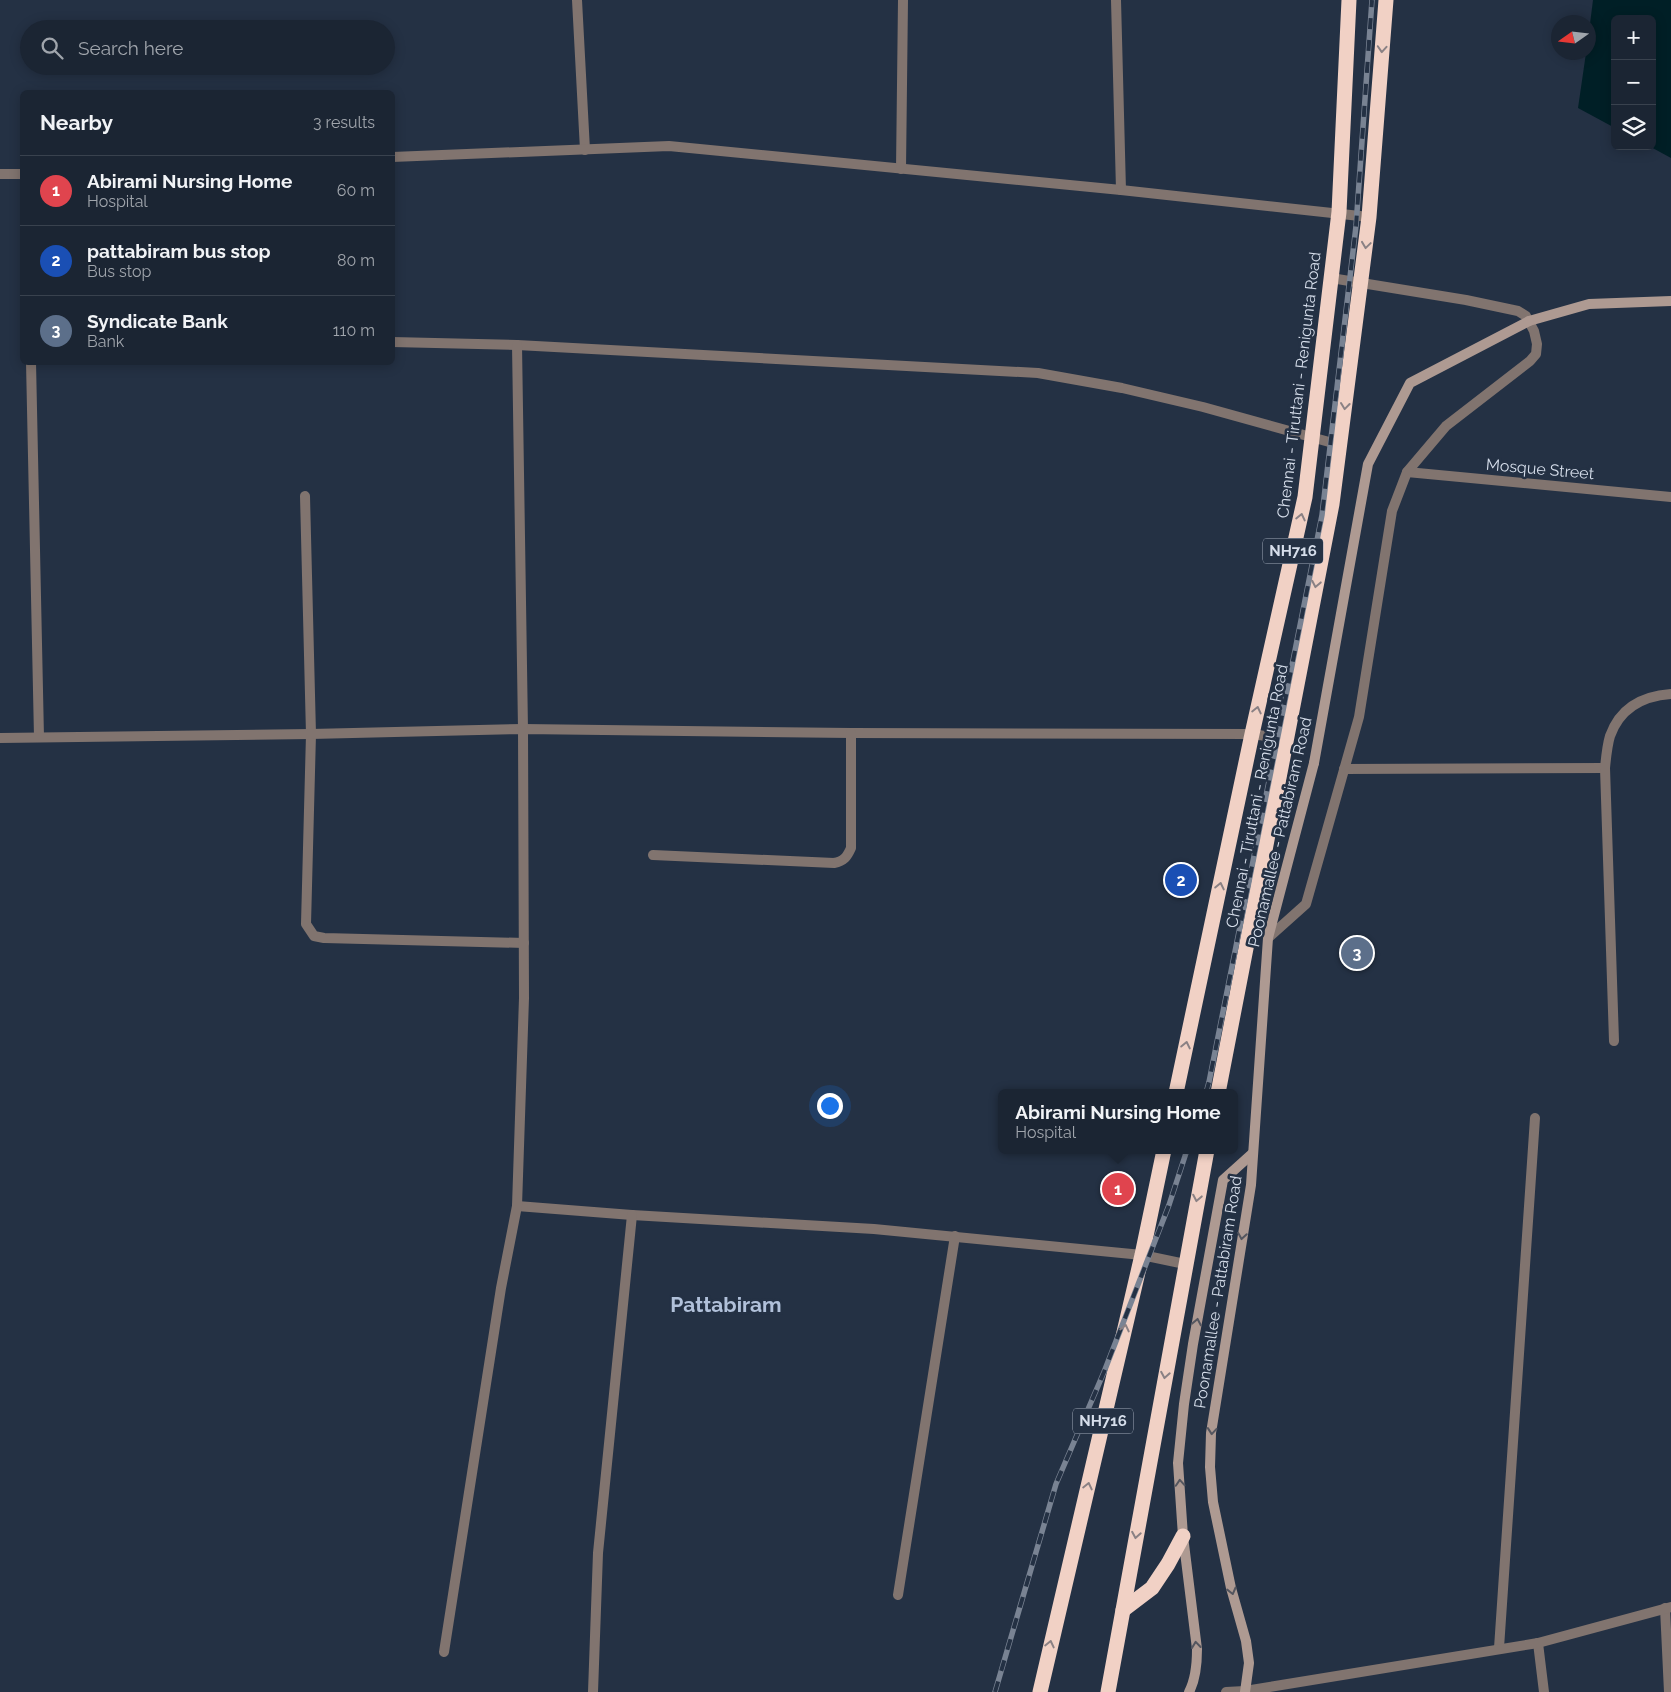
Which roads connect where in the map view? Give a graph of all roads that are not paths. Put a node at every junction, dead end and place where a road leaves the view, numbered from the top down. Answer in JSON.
{"nodes":[{"id":1,"x":577,"y":0,"type":"edge"},
{"id":2,"x":903,"y":0,"type":"edge"},
{"id":3,"x":1116,"y":0,"type":"edge"},
{"id":4,"x":1349,"y":0,"type":"edge"},
{"id":5,"x":1386,"y":0,"type":"edge"},
{"id":6,"x":585,"y":150,"type":"junction"},
{"id":7,"x":395,"y":157,"type":"edge"},
{"id":8,"x":901,"y":168,"type":"junction"},
{"id":9,"x":0,"y":174,"type":"edge"},
{"id":10,"x":20,"y":174,"type":"edge"},
{"id":11,"x":1121,"y":190,"type":"junction"},
{"id":12,"x":1339,"y":212,"type":"junction"},
{"id":13,"x":1369,"y":217,"type":"junction"},
{"id":14,"x":1331,"y":278,"type":"junction"},
{"id":15,"x":1361,"y":282,"type":"junction"},
{"id":16,"x":1671,"y":301,"type":"edge"},
{"id":17,"x":395,"y":342,"type":"edge"},
{"id":18,"x":517,"y":345,"type":"junction"},
{"id":19,"x":31,"y":365,"type":"edge"},
{"id":20,"x":1312,"y":437,"type":"junction"},
{"id":21,"x":1340,"y":445,"type":"junction"},
{"id":22,"x":1407,"y":472,"type":"junction"},
{"id":23,"x":306,"y":496,"type":"dead end"},
{"id":24,"x":1671,"y":497,"type":"edge"},
{"id":25,"x":1671,"y":694,"type":"edge"},
{"id":26,"x":523,"y":729,"type":"junction"},
{"id":27,"x":851,"y":733,"type":"junction"},
{"id":28,"x":311,"y":734,"type":"junction"},
{"id":29,"x":1252,"y":734,"type":"junction"},
{"id":30,"x":39,"y":737,"type":"junction"},
{"id":31,"x":0,"y":738,"type":"edge"},
{"id":32,"x":1286,"y":739,"type":"junction"},
{"id":33,"x":1605,"y":768,"type":"junction"},
{"id":34,"x":1344,"y":769,"type":"junction"},
{"id":35,"x":653,"y":855,"type":"dead end"},
{"id":36,"x":1268,"y":938,"type":"junction"},
{"id":37,"x":524,"y":944,"type":"junction"},
{"id":38,"x":1614,"y":1041,"type":"dead end"},
{"id":39,"x":1177,"y":1089,"type":"edge"},
{"id":40,"x":1219,"y":1089,"type":"edge"},
{"id":41,"x":1535,"y":1118,"type":"dead end"},
{"id":42,"x":1253,"y":1153,"type":"junction"},
{"id":43,"x":1163,"y":1154,"type":"edge"},
{"id":44,"x":1206,"y":1154,"type":"edge"},
{"id":45,"x":517,"y":1206,"type":"junction"},
{"id":46,"x":632,"y":1215,"type":"junction"},
{"id":47,"x":955,"y":1236,"type":"junction"},
{"id":48,"x":1142,"y":1255,"type":"junction"},
{"id":49,"x":1185,"y":1264,"type":"junction"},
{"id":50,"x":1183,"y":1536,"type":"junction"},
{"id":51,"x":898,"y":1595,"type":"dead end"},
{"id":52,"x":1668,"y":1607,"type":"edge"},
{"id":53,"x":1123,"y":1610,"type":"junction"},
{"id":54,"x":1538,"y":1643,"type":"junction"},
{"id":55,"x":1499,"y":1648,"type":"junction"},
{"id":56,"x":444,"y":1652,"type":"dead end"},
{"id":57,"x":1037,"y":1689,"type":"edge"},
{"id":58,"x":1245,"y":1691,"type":"edge"},
{"id":59,"x":593,"y":1692,"type":"edge"},
{"id":60,"x":1108,"y":1692,"type":"edge"},
{"id":61,"x":1189,"y":1692,"type":"edge"},
{"id":62,"x":1226,"y":1692,"type":"edge"},
{"id":63,"x":1544,"y":1692,"type":"edge"},
{"id":64,"x":1669,"y":1692,"type":"edge"}],
"edges":[{"from":1,"to":6,"type":"street"},
{"from":2,"to":8,"type":"street"},
{"from":3,"to":11,"type":"street"},
{"from":4,"to":12,"type":"highway","name":"Chennai - Tiruttani - Renigunta Road","number":"NH716"},
{"from":5,"to":13,"type":"highway","name":"Chennai - Tiruttani - Renigunta Road","number":"NH716","one_way":true},
{"from":6,"to":7,"type":"street"},
{"from":6,"to":8,"type":"street"},
{"from":8,"to":11,"type":"street"},
{"from":9,"to":10,"type":"street"},
{"from":11,"to":12,"type":"street"},
{"from":12,"to":13,"type":"street"},
{"from":12,"to":14,"type":"highway","name":"Chennai - Tiruttani - Renigunta Road","number":"NH716"},
{"from":13,"to":15,"type":"highway","name":"Chennai - Tiruttani - Renigunta Road","number":"NH716","one_way":true},
{"from":14,"to":15,"type":"street"},
{"from":14,"to":20,"type":"highway","name":"Chennai - Tiruttani - Renigunta Road","number":"NH716"},
{"from":15,"to":21,"type":"highway","name":"Chennai - Tiruttani - Renigunta Road","number":"NH716","one_way":true},
{"from":15,"to":22,"type":"street"},
{"from":16,"to":36,"type":"street","name":"Poonamallee - Pattabiram Road","bridge":true},
{"from":17,"to":18,"type":"street"},
{"from":18,"to":20,"type":"street"},
{"from":18,"to":26,"type":"street"},
{"from":19,"to":30,"type":"street"},
{"from":20,"to":21,"type":"street"},
{"from":29,"to":20,"type":"highway","name":"Chennai - Tiruttani - Renigunta Road","number":"NH716","one_way":true},
{"from":21,"to":32,"type":"highway","name":"Chennai - Tiruttani - Renigunta Road","number":"NH716","one_way":true},
{"from":22,"to":24,"type":"street","name":"Mosque Street"},
{"from":22,"to":34,"type":"street"},
{"from":23,"to":28,"type":"street"},
{"from":25,"to":33,"type":"street"},
{"from":26,"to":27,"type":"street"},
{"from":26,"to":28,"type":"street"},
{"from":26,"to":37,"type":"street"},
{"from":27,"to":29,"type":"street"},
{"from":27,"to":35,"type":"street"},
{"from":28,"to":30,"type":"street"},
{"from":28,"to":37,"type":"street"},
{"from":29,"to":32,"type":"street"},
{"from":39,"to":29,"type":"highway","name":"Chennai - Tiruttani - Renigunta Road","number":"NH716","one_way":true},
{"from":30,"to":31,"type":"street"},
{"from":32,"to":40,"type":"highway","name":"Chennai - Tiruttani - Renigunta Road","number":"NH716"},
{"from":33,"to":34,"type":"street"},
{"from":33,"to":38,"type":"street"},
{"from":34,"to":36,"type":"street"},
{"from":36,"to":42,"type":"street","name":"Poonamallee - Pattabiram Road"},
{"from":37,"to":45,"type":"street"},
{"from":41,"to":55,"type":"street"},
{"from":50,"to":42,"type":"street","one_way":true},
{"from":42,"to":58,"type":"street","name":"Poonamallee - Pattabiram Road","one_way":true},
{"from":43,"to":48,"type":"highway","number":"NH716"},
{"from":44,"to":49,"type":"highway","number":"NH716","one_way":true},
{"from":45,"to":46,"type":"street"},
{"from":45,"to":56,"type":"street"},
{"from":46,"to":47,"type":"street"},
{"from":46,"to":59,"type":"street"},
{"from":47,"to":48,"type":"street"},
{"from":47,"to":51,"type":"street"},
{"from":48,"to":49,"type":"street"},
{"from":57,"to":48,"type":"highway","number":"NH716","one_way":true},
{"from":49,"to":53,"type":"highway","number":"NH716","one_way":true},
{"from":50,"to":53,"type":"highway"},
{"from":61,"to":50,"type":"street","one_way":true},
{"from":52,"to":54,"type":"street"},
{"from":52,"to":64,"type":"street"},
{"from":53,"to":60,"type":"highway","number":"NH716"},
{"from":54,"to":55,"type":"street"},
{"from":54,"to":63,"type":"street"},
{"from":55,"to":58,"type":"street"},
{"from":58,"to":62,"type":"street"}]}
